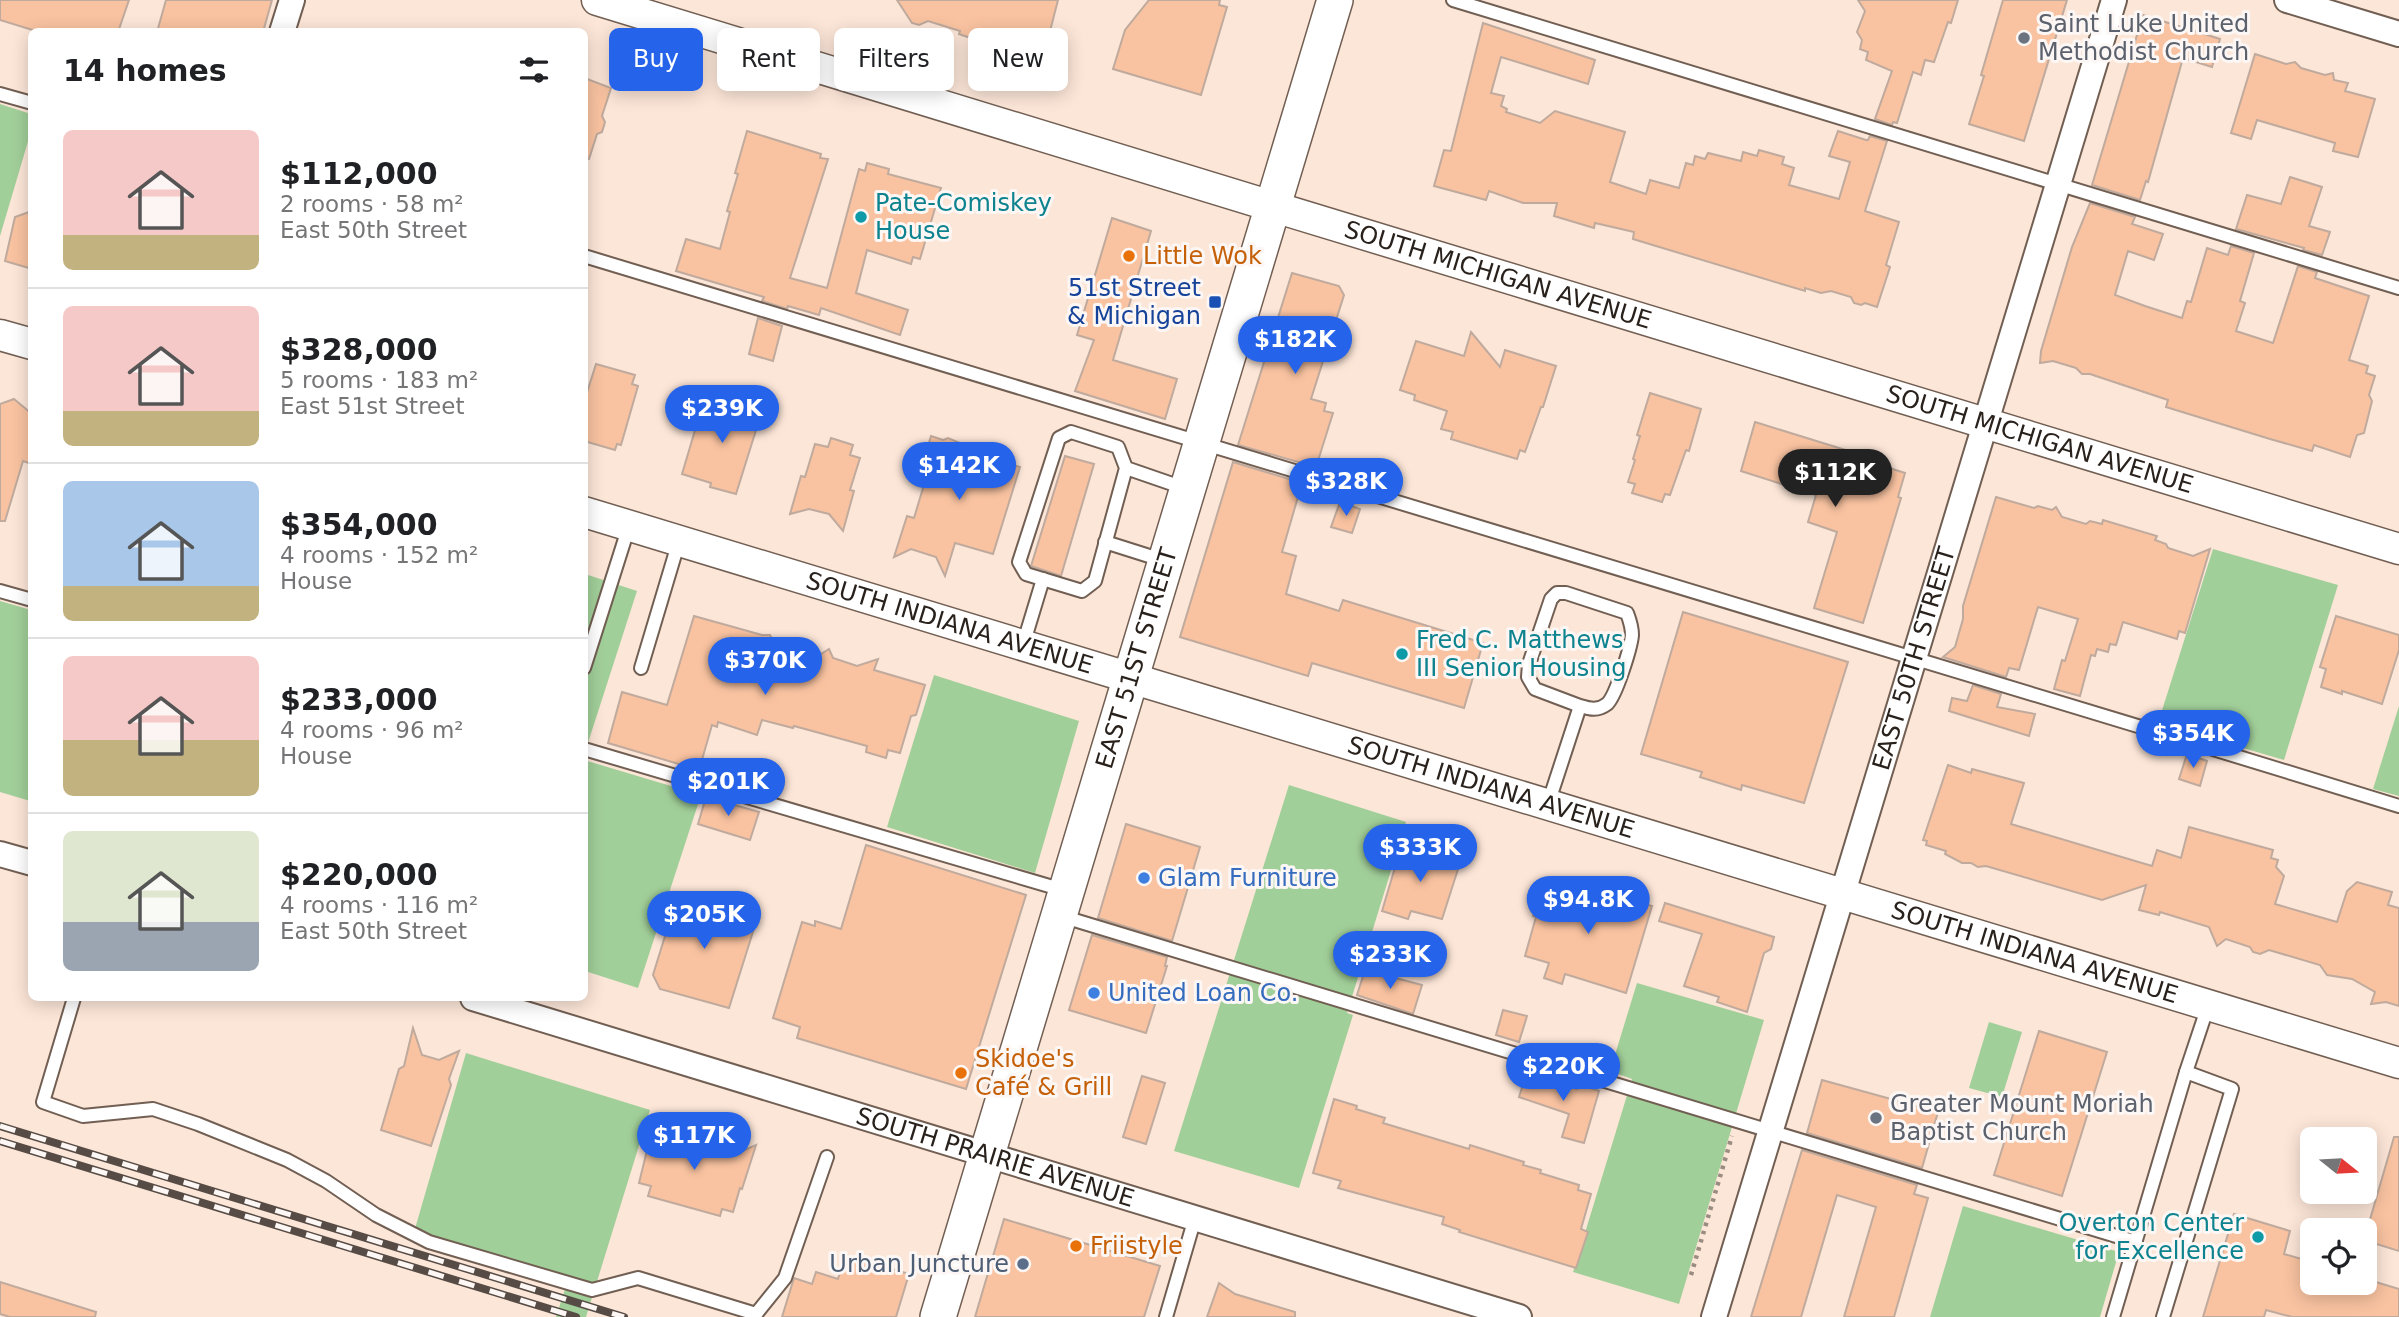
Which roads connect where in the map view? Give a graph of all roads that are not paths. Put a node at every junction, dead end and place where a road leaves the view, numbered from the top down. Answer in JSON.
{"nodes":[{"id":1,"x":292,"y":0,"type":"edge"},
{"id":2,"x":597,"y":0,"type":"edge"},
{"id":3,"x":1335,"y":0,"type":"edge"},
{"id":4,"x":1453,"y":0,"type":"edge"},
{"id":5,"x":2114,"y":0,"type":"edge"},
{"id":6,"x":2287,"y":0,"type":"edge"},
{"id":7,"x":283,"y":28,"type":"edge"},
{"id":8,"x":2399,"y":34,"type":"edge"},
{"id":9,"x":0,"y":94,"type":"edge"},
{"id":10,"x":28,"y":102,"type":"edge"},
{"id":11,"x":2058,"y":184,"type":"junction"},
{"id":12,"x":1272,"y":208,"type":"junction"},
{"id":13,"x":588,"y":257,"type":"edge"},
{"id":14,"x":2399,"y":288,"type":"edge"},
{"id":15,"x":0,"y":335,"type":"edge"},
{"id":16,"x":28,"y":343,"type":"edge"},
{"id":17,"x":1986,"y":422,"type":"junction"},
{"id":18,"x":1201,"y":445,"type":"junction"},
{"id":19,"x":1126,"y":468,"type":"junction"},
{"id":20,"x":1188,"y":489,"type":"junction"},
{"id":21,"x":588,"y":513,"type":"edge"},
{"id":22,"x":629,"y":526,"type":"junction"},
{"id":23,"x":679,"y":541,"type":"junction"},
{"id":24,"x":1105,"y":542,"type":"junction"},
{"id":25,"x":2399,"y":549,"type":"edge"},
{"id":26,"x":1166,"y":561,"type":"junction"},
{"id":27,"x":1043,"y":579,"type":"junction"},
{"id":28,"x":0,"y":591,"type":"edge"},
{"id":29,"x":28,"y":599,"type":"edge"},
{"id":30,"x":1023,"y":645,"type":"junction"},
{"id":31,"x":588,"y":655,"type":"edge"},
{"id":32,"x":1915,"y":657,"type":"junction"},
{"id":33,"x":641,"y":668,"type":"dead end"},
{"id":34,"x":1131,"y":678,"type":"junction"},
{"id":35,"x":1580,"y":706,"type":"junction"},
{"id":36,"x":588,"y":750,"type":"edge"},
{"id":37,"x":1548,"y":805,"type":"junction"},
{"id":38,"x":2399,"y":806,"type":"edge"},
{"id":39,"x":0,"y":853,"type":"edge"},
{"id":40,"x":28,"y":862,"type":"edge"},
{"id":41,"x":1843,"y":894,"type":"junction"},
{"id":42,"x":1063,"y":904,"type":"junction"},
{"id":43,"x":73,"y":1001,"type":"edge"},
{"id":44,"x":483,"y":1001,"type":"edge"},
{"id":45,"x":2208,"y":1005,"type":"junction"},
{"id":46,"x":2399,"y":1063,"type":"edge"},
{"id":47,"x":2186,"y":1073,"type":"junction"},
{"id":48,"x":1770,"y":1132,"type":"junction"},
{"id":49,"x":987,"y":1154,"type":"junction"},
{"id":50,"x":827,"y":1157,"type":"dead end"},
{"id":51,"x":1195,"y":1218,"type":"junction"},
{"id":52,"x":2136,"y":1242,"type":"junction"},
{"id":53,"x":938,"y":1317,"type":"edge"},
{"id":54,"x":1166,"y":1317,"type":"edge"},
{"id":55,"x":1519,"y":1317,"type":"edge"},
{"id":56,"x":1714,"y":1317,"type":"edge"},
{"id":57,"x":2113,"y":1317,"type":"edge"},
{"id":58,"x":2163,"y":1317,"type":"edge"}],
"edges":[{"from":1,"to":7,"type":"street"},
{"from":2,"to":12,"type":"street","name":"SOUTH MICHIGAN AVENUE"},
{"from":3,"to":12,"type":"main road","name":"EAST 51ST STREET"},
{"from":4,"to":11,"type":"lane"},
{"from":5,"to":11,"type":"street","name":"EAST 50TH STREET"},
{"from":6,"to":8,"type":"street"},
{"from":9,"to":10,"type":"lane"},
{"from":11,"to":14,"type":"lane"},
{"from":11,"to":17,"type":"street","name":"EAST 50TH STREET"},
{"from":12,"to":17,"type":"street","name":"SOUTH MICHIGAN AVENUE"},
{"from":12,"to":18,"type":"main road","name":"EAST 51ST STREET"},
{"from":13,"to":18,"type":"lane"},
{"from":15,"to":16,"type":"street"},
{"from":17,"to":25,"type":"street","name":"SOUTH MICHIGAN AVENUE"},
{"from":17,"to":32,"type":"street","name":"EAST 50TH STREET"},
{"from":18,"to":20,"type":"main road","name":"EAST 51ST STREET"},
{"from":18,"to":32,"type":"lane"},
{"from":19,"to":20,"type":"lane"},
{"from":19,"to":24,"type":"lane"},
{"from":19,"to":27,"type":"lane"},
{"from":20,"to":26,"type":"main road","name":"EAST 51ST STREET"},
{"from":21,"to":22,"type":"street","name":"SOUTH INDIANA AVENUE"},
{"from":22,"to":23,"type":"street","name":"SOUTH INDIANA AVENUE"},
{"from":22,"to":31,"type":"lane"},
{"from":23,"to":30,"type":"street","name":"SOUTH INDIANA AVENUE"},
{"from":23,"to":33,"type":"lane"},
{"from":24,"to":26,"type":"lane"},
{"from":24,"to":27,"type":"lane"},
{"from":26,"to":34,"type":"main road","name":"EAST 51ST STREET"},
{"from":27,"to":30,"type":"lane"},
{"from":28,"to":29,"type":"lane"},
{"from":30,"to":34,"type":"street","name":"SOUTH INDIANA AVENUE"},
{"from":32,"to":38,"type":"lane"},
{"from":32,"to":41,"type":"street","name":"EAST 50TH STREET"},
{"from":34,"to":37,"type":"street","name":"SOUTH INDIANA AVENUE"},
{"from":34,"to":42,"type":"main road","name":"EAST 51ST STREET"},
{"from":35,"to":35,"type":"lane"},
{"from":35,"to":37,"type":"lane"},
{"from":36,"to":42,"type":"lane"},
{"from":37,"to":41,"type":"street","name":"SOUTH INDIANA AVENUE"},
{"from":39,"to":40,"type":"street"},
{"from":41,"to":45,"type":"street","name":"SOUTH INDIANA AVENUE"},
{"from":41,"to":48,"type":"street","name":"EAST 50TH STREET"},
{"from":42,"to":48,"type":"lane"},
{"from":42,"to":49,"type":"main road","name":"EAST 51ST STREET"},
{"from":43,"to":50,"type":"lane"},
{"from":44,"to":49,"type":"street","name":"SOUTH PRAIRIE AVENUE"},
{"from":45,"to":46,"type":"street","name":"SOUTH INDIANA AVENUE"},
{"from":45,"to":47,"type":"lane"},
{"from":47,"to":52,"type":"lane"},
{"from":47,"to":58,"type":"lane"},
{"from":48,"to":52,"type":"lane"},
{"from":48,"to":56,"type":"street","name":"EAST 50TH STREET"},
{"from":49,"to":51,"type":"street","name":"SOUTH PRAIRIE AVENUE"},
{"from":49,"to":53,"type":"main road","name":"EAST 51ST STREET"},
{"from":51,"to":54,"type":"lane"},
{"from":51,"to":55,"type":"street","name":"SOUTH PRAIRIE AVENUE"},
{"from":52,"to":57,"type":"lane"}]}
